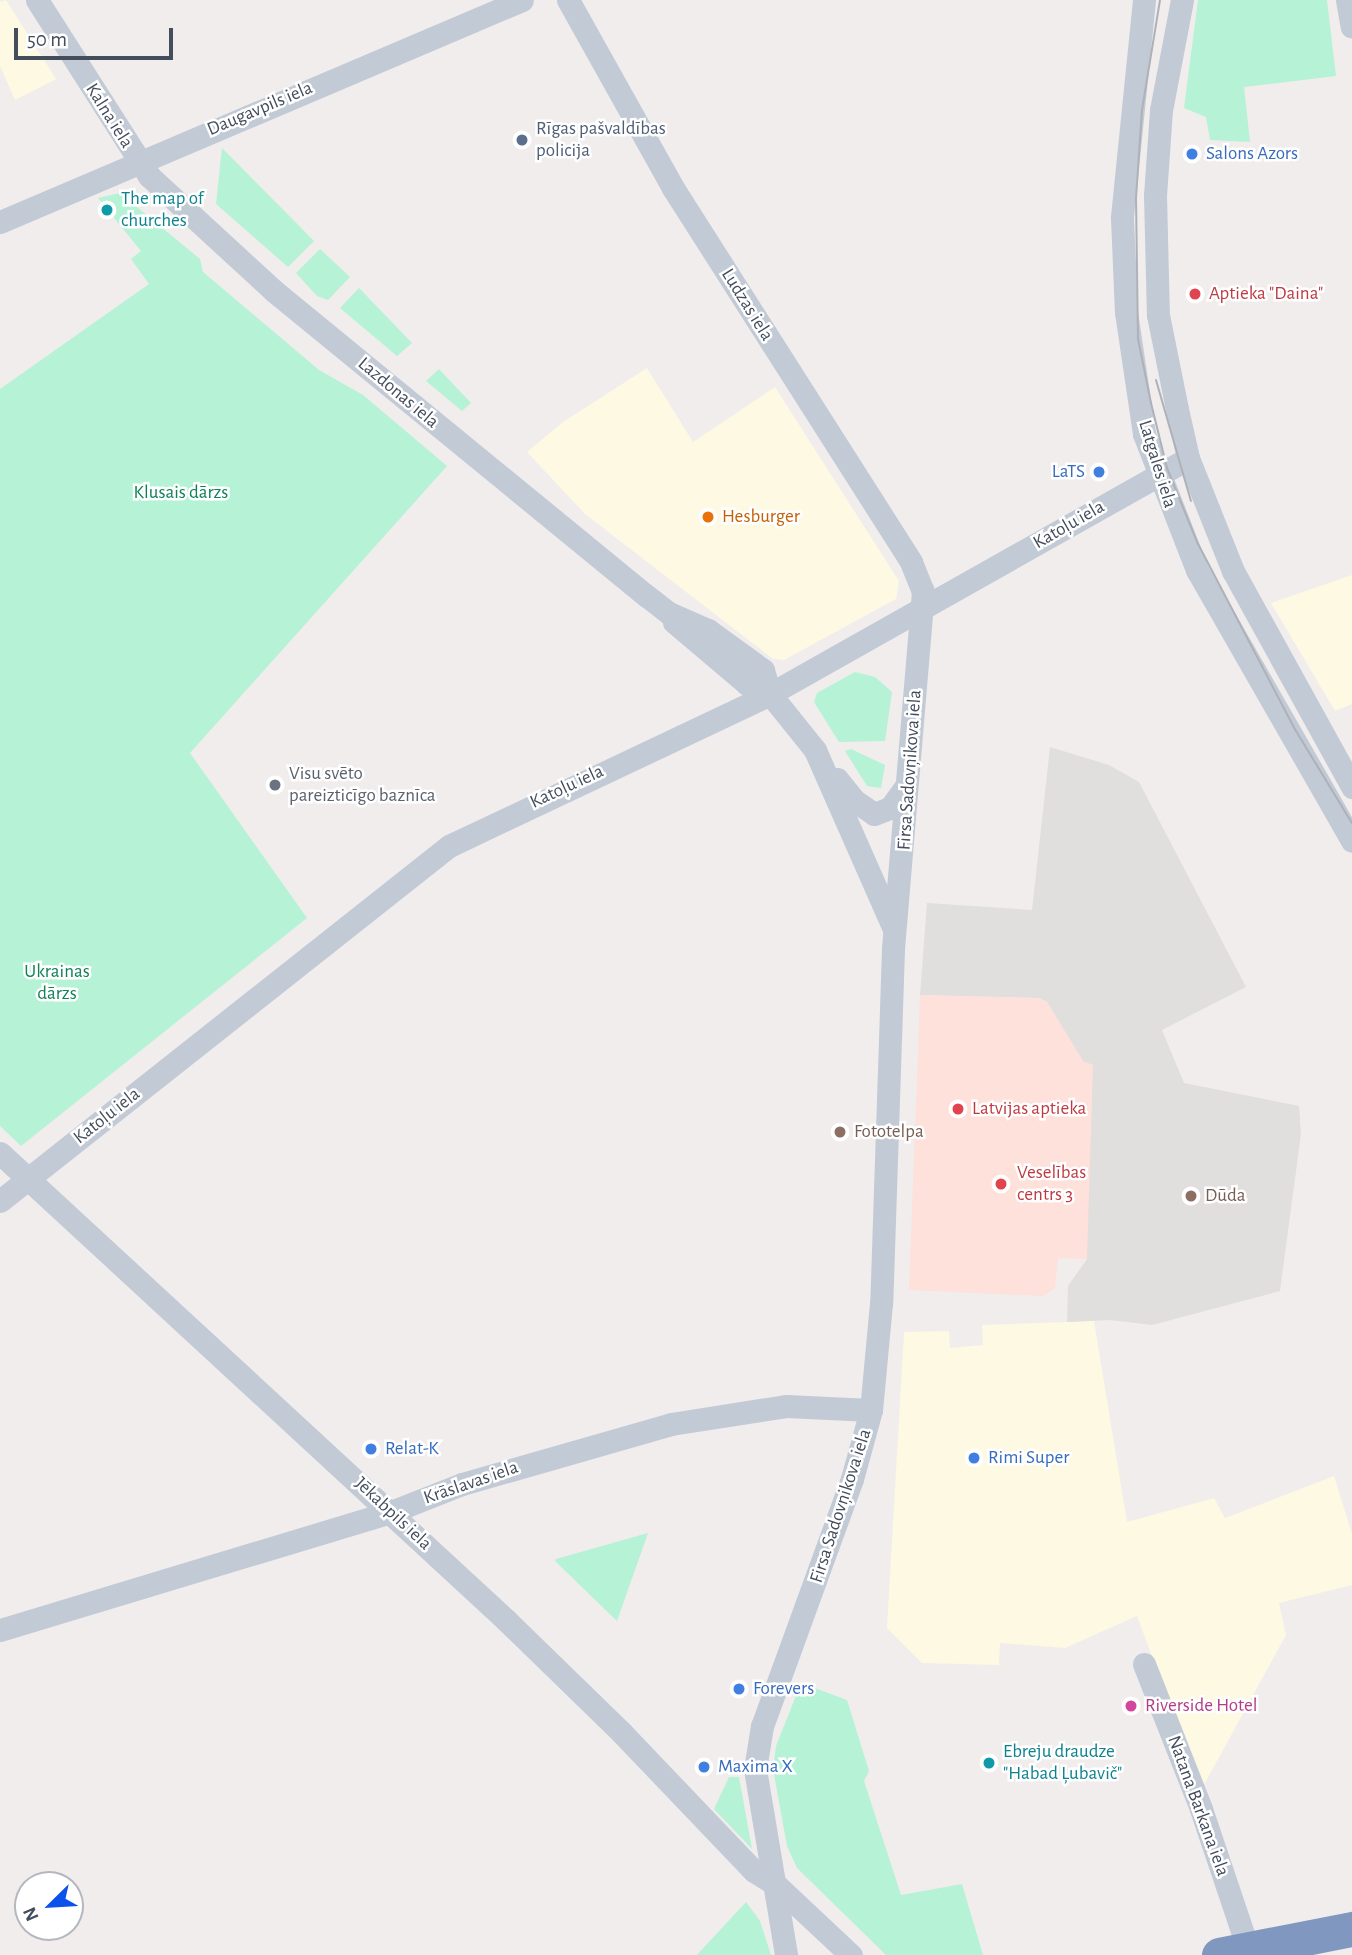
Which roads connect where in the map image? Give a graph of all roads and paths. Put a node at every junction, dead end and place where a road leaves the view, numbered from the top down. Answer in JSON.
{"nodes":[{"id":1,"x":37,"y":0,"type":"edge"},
{"id":2,"x":522,"y":0,"type":"edge"},
{"id":3,"x":568,"y":0,"type":"edge"},
{"id":4,"x":1144,"y":0,"type":"edge"},
{"id":5,"x":1182,"y":0,"type":"edge"},
{"id":6,"x":1348,"y":0,"type":"edge"},
{"id":7,"x":1352,"y":27,"type":"edge"},
{"id":8,"x":137,"y":161,"type":"junction"},
{"id":9,"x":0,"y":222,"type":"edge"},
{"id":10,"x":1188,"y":457,"type":"junction"},
{"id":11,"x":1157,"y":474,"type":"junction"},
{"id":12,"x":923,"y":609,"type":"junction"},
{"id":13,"x":770,"y":694,"type":"junction"},
{"id":14,"x":815,"y":750,"type":"junction"},
{"id":15,"x":905,"y":787,"type":"junction"},
{"id":16,"x":1352,"y":787,"type":"edge"},
{"id":17,"x":1352,"y":841,"type":"edge"},
{"id":18,"x":894,"y":930,"type":"junction"},
{"id":19,"x":0,"y":1153,"type":"edge"},
{"id":20,"x":27,"y":1178,"type":"junction"},
{"id":21,"x":0,"y":1201,"type":"edge"},
{"id":22,"x":870,"y":1410,"type":"junction"},
{"id":23,"x":391,"y":1512,"type":"junction"},
{"id":24,"x":0,"y":1630,"type":"edge"},
{"id":25,"x":1144,"y":1664,"type":"dead end"},
{"id":26,"x":775,"y":1884,"type":"junction"},
{"id":27,"x":1352,"y":1929,"type":"edge"},
{"id":28,"x":1233,"y":1952,"type":"edge"},
{"id":29,"x":786,"y":1955,"type":"edge"},
{"id":30,"x":851,"y":1955,"type":"edge"}],
"edges":[{"from":1,"to":8,"type":"street","name":"Kalna iela"},
{"from":2,"to":8,"type":"street","name":"Daugavpils iela"},
{"from":3,"to":12,"type":"street","name":"Ludzas iela"},
{"from":4,"to":11,"type":"street","name":"Latgales iela"},
{"from":5,"to":10,"type":"street","name":"Latgales iela"},
{"from":6,"to":7,"type":"street"},
{"from":8,"to":9,"type":"street","name":"Daugavpils iela"},
{"from":8,"to":13,"type":"street","name":"Lazdonas iela"},
{"from":10,"to":11,"type":"street","name":"Katoļu iela"},
{"from":10,"to":16,"type":"street","name":"Latgales iela"},
{"from":11,"to":12,"type":"street","name":"Katoļu iela"},
{"from":11,"to":17,"type":"street","name":"Latgales iela"},
{"from":12,"to":13,"type":"street","name":"Katoļu iela"},
{"from":12,"to":15,"type":"street","name":"Firsa Sadovņikova iela"},
{"from":13,"to":14,"type":"street","name":"Firsa Sadovņikova iela"},
{"from":13,"to":20,"type":"street","name":"Katoļu iela"},
{"from":14,"to":15,"type":"street"},
{"from":14,"to":18,"type":"street","name":"Firsa Sadovņikova iela"},
{"from":15,"to":18,"type":"street","name":"Firsa Sadovņikova iela"},
{"from":18,"to":22,"type":"street","name":"Firsa Sadovņikova iela"},
{"from":19,"to":20,"type":"street","name":"Jēkabpils iela"},
{"from":20,"to":21,"type":"street","name":"Katoļu iela"},
{"from":20,"to":23,"type":"street","name":"Jēkabpils iela"},
{"from":22,"to":23,"type":"street","name":"Krāslavas iela"},
{"from":22,"to":26,"type":"street","name":"Firsa Sadovņikova iela"},
{"from":23,"to":24,"type":"street","name":"Krāslavas iela"},
{"from":23,"to":26,"type":"street","name":"Jēkabpils iela"},
{"from":25,"to":28,"type":"street","name":"Natana Barkana iela"},
{"from":26,"to":29,"type":"street","name":"Firsa Sadovņikova iela"},
{"from":26,"to":30,"type":"street"},
{"from":27,"to":28,"type":"highway"}]}
